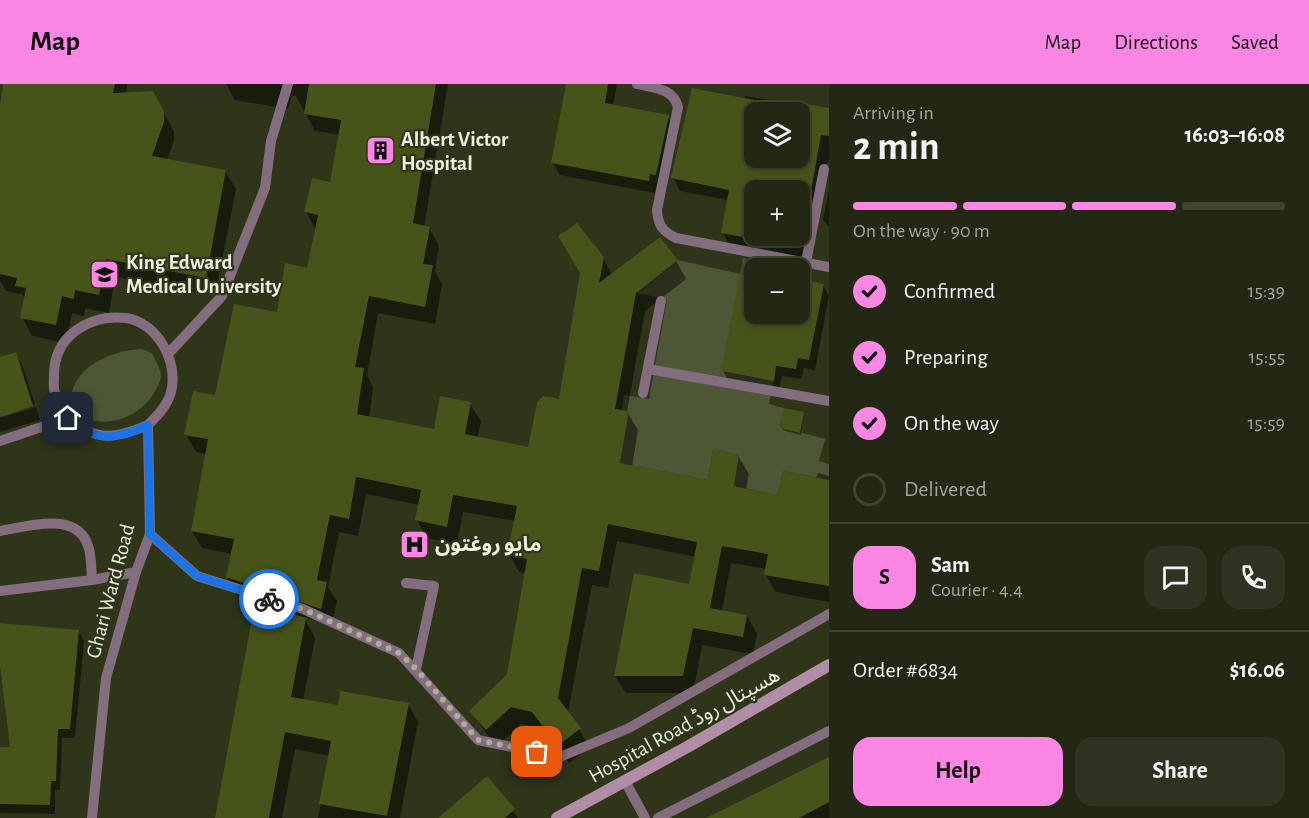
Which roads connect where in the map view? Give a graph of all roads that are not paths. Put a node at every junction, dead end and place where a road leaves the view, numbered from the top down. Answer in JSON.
{"nodes":[{"id":1,"x":288,"y":84,"type":"edge"},
{"id":2,"x":637,"y":84,"type":"edge"},
{"id":3,"x":824,"y":169,"type":"dead end"},
{"id":4,"x":784,"y":258,"type":"edge"},
{"id":5,"x":807,"y":258,"type":"edge"},
{"id":6,"x":810,"y":263,"type":"edge"},
{"id":7,"x":829,"y":267,"type":"edge"},
{"id":8,"x":661,"y":301,"type":"dead end"},
{"id":9,"x":168,"y":354,"type":"junction"},
{"id":10,"x":648,"y":369,"type":"junction"},
{"id":11,"x":643,"y":393,"type":"dead end"},
{"id":12,"x":829,"y":402,"type":"edge"},
{"id":13,"x":68,"y":418,"type":"junction"},
{"id":14,"x":148,"y":425,"type":"junction"},
{"id":15,"x":0,"y":441,"type":"edge"},
{"id":16,"x":0,"y":531,"type":"edge"},
{"id":17,"x":150,"y":534,"type":"junction"},
{"id":18,"x":136,"y":572,"type":"junction"},
{"id":19,"x":92,"y":580,"type":"junction"},
{"id":20,"x":406,"y":583,"type":"dead end"},
{"id":21,"x":0,"y":591,"type":"edge"},
{"id":22,"x":829,"y":614,"type":"edge"},
{"id":23,"x":829,"y":665,"type":"edge"},
{"id":24,"x":416,"y":669,"type":"junction"},
{"id":25,"x":829,"y":731,"type":"edge"},
{"id":26,"x":625,"y":781,"type":"junction"},
{"id":27,"x":92,"y":818,"type":"edge"},
{"id":28,"x":557,"y":818,"type":"edge"},
{"id":29,"x":645,"y":818,"type":"edge"},
{"id":30,"x":658,"y":818,"type":"edge"}],
"edges":[{"from":1,"to":9,"type":"lane"},
{"from":2,"to":4,"type":"lane"},
{"from":3,"to":5,"type":"lane"},
{"from":6,"to":7,"type":"lane"},
{"from":8,"to":10,"type":"lane"},
{"from":9,"to":13,"type":"lane"},
{"from":9,"to":14,"type":"lane"},
{"from":10,"to":11,"type":"lane"},
{"from":10,"to":12,"type":"lane"},
{"from":13,"to":14,"type":"lane"},
{"from":13,"to":15,"type":"lane"},
{"from":14,"to":17,"type":"lane","name":"Ghari Ward Road"},
{"from":16,"to":19,"type":"lane"},
{"from":17,"to":18,"type":"lane","name":"Ghari Ward Road"},
{"from":17,"to":24,"type":"lane"},
{"from":18,"to":19,"type":"lane"},
{"from":18,"to":27,"type":"lane","name":"Ghari Ward Road"},
{"from":19,"to":21,"type":"lane"},
{"from":20,"to":24,"type":"lane"},
{"from":22,"to":24,"type":"lane"},
{"from":23,"to":26,"type":"main road","name":"Hospital Road ھسپتال روڈ"},
{"from":25,"to":30,"type":"lane"},
{"from":26,"to":28,"type":"main road","name":"Hospital Road ھسپتال روڈ"},
{"from":26,"to":29,"type":"lane"}]}
